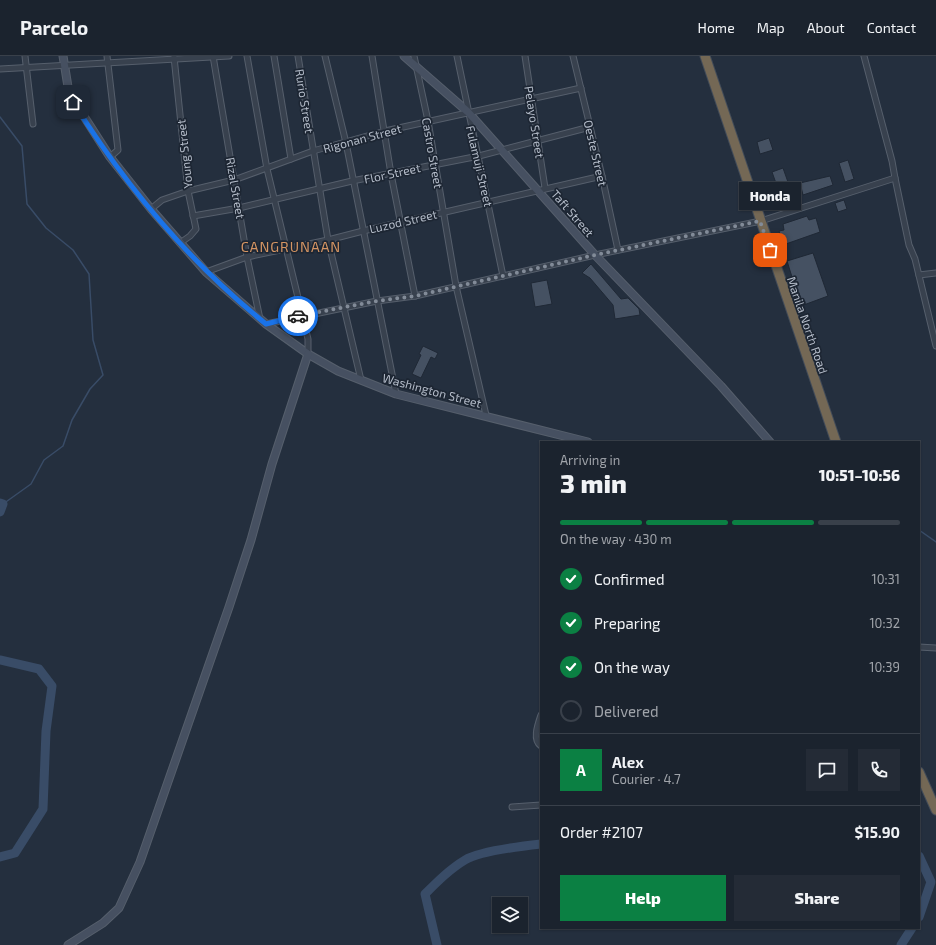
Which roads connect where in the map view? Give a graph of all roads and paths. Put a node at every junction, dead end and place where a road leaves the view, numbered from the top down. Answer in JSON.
{"nodes":[{"id":1,"x":25,"y":56,"type":"edge"},
{"id":2,"x":63,"y":56,"type":"edge"},
{"id":3,"x":88,"y":56,"type":"edge"},
{"id":4,"x":107,"y":56,"type":"edge"},
{"id":5,"x":229,"y":56,"type":"edge"},
{"id":6,"x":247,"y":56,"type":"edge"},
{"id":7,"x":274,"y":56,"type":"edge"},
{"id":8,"x":298,"y":56,"type":"edge"},
{"id":9,"x":325,"y":56,"type":"edge"},
{"id":10,"x":372,"y":56,"type":"edge"},
{"id":11,"x":404,"y":56,"type":"edge"},
{"id":12,"x":414,"y":56,"type":"edge"},
{"id":13,"x":457,"y":56,"type":"edge"},
{"id":14,"x":525,"y":56,"type":"edge"},
{"id":15,"x":573,"y":56,"type":"edge"},
{"id":16,"x":705,"y":56,"type":"edge"},
{"id":17,"x":864,"y":56,"type":"edge"},
{"id":18,"x":174,"y":57,"type":"edge"},
{"id":19,"x":213,"y":57,"type":"edge"},
{"id":20,"x":107,"y":62,"type":"junction"},
{"id":21,"x":88,"y":63,"type":"junction"},
{"id":22,"x":64,"y":65,"type":"junction"},
{"id":23,"x":416,"y":66,"type":"junction"},
{"id":24,"x":26,"y":67,"type":"junction"},
{"id":25,"x":0,"y":69,"type":"edge"},
{"id":26,"x":581,"y":88,"type":"junction"},
{"id":27,"x":531,"y":98,"type":"junction"},
{"id":28,"x":468,"y":112,"type":"junction"},
{"id":29,"x":428,"y":121,"type":"junction"},
{"id":30,"x":32,"y":124,"type":"dead end"},
{"id":31,"x":590,"y":127,"type":"junction"},
{"id":32,"x":385,"y":131,"type":"junction"},
{"id":33,"x":539,"y":141,"type":"junction"},
{"id":34,"x":346,"y":142,"type":"junction"},
{"id":35,"x":501,"y":150,"type":"junction"},
{"id":36,"x":313,"y":152,"type":"junction"},
{"id":37,"x":479,"y":156,"type":"junction"},
{"id":38,"x":110,"y":157,"type":"junction"},
{"id":39,"x":291,"y":159,"type":"junction"},
{"id":40,"x":435,"y":164,"type":"junction"},
{"id":41,"x":267,"y":168,"type":"junction"},
{"id":42,"x":392,"y":174,"type":"junction"},
{"id":43,"x":602,"y":176,"type":"junction"},
{"id":44,"x":895,"y":178,"type":"junction"},
{"id":45,"x":234,"y":180,"type":"junction"},
{"id":46,"x":352,"y":181,"type":"junction"},
{"id":47,"x":319,"y":189,"type":"junction"},
{"id":48,"x":542,"y":189,"type":"junction"},
{"id":49,"x":188,"y":191,"type":"junction"},
{"id":50,"x":275,"y":199,"type":"junction"},
{"id":51,"x":489,"y":202,"type":"junction"},
{"id":52,"x":239,"y":208,"type":"junction"},
{"id":53,"x":151,"y":210,"type":"junction"},
{"id":54,"x":443,"y":212,"type":"junction"},
{"id":55,"x":193,"y":216,"type":"junction"},
{"id":56,"x":760,"y":221,"type":"junction"},
{"id":57,"x":402,"y":222,"type":"junction"},
{"id":58,"x":363,"y":230,"type":"junction"},
{"id":59,"x":328,"y":240,"type":"junction"},
{"id":60,"x":180,"y":243,"type":"junction"},
{"id":61,"x":286,"y":250,"type":"junction"},
{"id":62,"x":618,"y":250,"type":"junction"},
{"id":63,"x":595,"y":255,"type":"junction"},
{"id":64,"x":247,"y":257,"type":"junction"},
{"id":65,"x":206,"y":272,"type":"junction"},
{"id":66,"x":936,"y":273,"type":"edge"},
{"id":67,"x":919,"y":275,"type":"junction"},
{"id":68,"x":503,"y":276,"type":"junction"},
{"id":69,"x":456,"y":286,"type":"junction"},
{"id":70,"x":415,"y":296,"type":"junction"},
{"id":71,"x":377,"y":301,"type":"junction"},
{"id":72,"x":344,"y":307,"type":"junction"},
{"id":73,"x":302,"y":316,"type":"junction"},
{"id":74,"x":263,"y":322,"type":"junction"},
{"id":75,"x":936,"y":346,"type":"edge"},
{"id":76,"x":308,"y":354,"type":"junction"},
{"id":77,"x":361,"y":380,"type":"junction"},
{"id":78,"x":396,"y":394,"type":"junction"},
{"id":79,"x":486,"y":415,"type":"junction"},
{"id":80,"x":584,"y":441,"type":"edge"},
{"id":81,"x":769,"y":441,"type":"edge"},
{"id":82,"x":836,"y":441,"type":"edge"},
{"id":83,"x":920,"y":647,"type":"edge"},
{"id":84,"x":936,"y":648,"type":"edge"},
{"id":85,"x":540,"y":720,"type":"edge"},
{"id":86,"x":540,"y":745,"type":"edge"},
{"id":87,"x":920,"y":774,"type":"edge"},
{"id":88,"x":540,"y":805,"type":"edge"},
{"id":89,"x":512,"y":807,"type":"dead end"},
{"id":90,"x":936,"y":810,"type":"edge"},
{"id":91,"x":68,"y":945,"type":"edge"}],
"edges":[{"from":1,"to":24,"type":"street"},
{"from":2,"to":22,"type":"street","name":"Washington Street"},
{"from":3,"to":21,"type":"street"},
{"from":4,"to":20,"type":"street"},
{"from":5,"to":19,"type":"street"},
{"from":6,"to":41,"type":"street"},
{"from":7,"to":39,"type":"street"},
{"from":8,"to":36,"type":"street","name":"Rurio Street"},
{"from":9,"to":34,"type":"street"},
{"from":10,"to":32,"type":"street"},
{"from":11,"to":23,"type":"street","name":"Taft Street"},
{"from":12,"to":23,"type":"street","name":"Castro Street"},
{"from":13,"to":28,"type":"street","name":"Fulamuji Street"},
{"from":14,"to":27,"type":"street","name":"Pelayo Street"},
{"from":15,"to":26,"type":"street","name":"Oeste Street"},
{"from":16,"to":56,"type":"highway","name":"Manila North Road"},
{"from":17,"to":44,"type":"street"},
{"from":18,"to":19,"type":"street"},
{"from":18,"to":20,"type":"street"},
{"from":18,"to":49,"type":"street","name":"Young Street"},
{"from":19,"to":45,"type":"street","name":"Rizal Street"},
{"from":20,"to":21,"type":"street"},
{"from":20,"to":38,"type":"street"},
{"from":21,"to":22,"type":"street"},
{"from":22,"to":24,"type":"street"},
{"from":22,"to":38,"type":"street","name":"Washington Street"},
{"from":23,"to":28,"type":"street","name":"Taft Street"},
{"from":23,"to":29,"type":"street","name":"Castro Street"},
{"from":24,"to":25,"type":"street"},
{"from":24,"to":30,"type":"street"},
{"from":26,"to":27,"type":"street","name":"Rigonan Street"},
{"from":26,"to":31,"type":"street","name":"Oeste Street"},
{"from":27,"to":28,"type":"street","name":"Rigonan Street"},
{"from":27,"to":33,"type":"street","name":"Pelayo Street"},
{"from":28,"to":29,"type":"street","name":"Rigonan Street"},
{"from":28,"to":35,"type":"street","name":"Taft Street"},
{"from":28,"to":37,"type":"street","name":"Fulamuji Street"},
{"from":29,"to":32,"type":"street","name":"Rigonan Street"},
{"from":29,"to":40,"type":"street","name":"Castro Street"},
{"from":31,"to":33,"type":"street","name":"Flor Street"},
{"from":31,"to":43,"type":"street","name":"Oeste Street"},
{"from":32,"to":34,"type":"street","name":"Rigonan Street"},
{"from":32,"to":42,"type":"street"},
{"from":33,"to":35,"type":"street","name":"Flor Street"},
{"from":33,"to":48,"type":"street","name":"Pelayo Street"},
{"from":34,"to":36,"type":"street","name":"Rigonan Street"},
{"from":34,"to":46,"type":"street"},
{"from":35,"to":37,"type":"street","name":"Flor Street"},
{"from":35,"to":48,"type":"street","name":"Taft Street"},
{"from":36,"to":39,"type":"street","name":"Rigonan Street"},
{"from":36,"to":47,"type":"street","name":"Rurio Street"},
{"from":37,"to":40,"type":"street","name":"Flor Street"},
{"from":37,"to":51,"type":"street","name":"Fulamuji Street"},
{"from":38,"to":53,"type":"street","name":"Washington Street"},
{"from":39,"to":41,"type":"street","name":"Rigonan Street"},
{"from":40,"to":42,"type":"street","name":"Flor Street"},
{"from":40,"to":54,"type":"street","name":"Castro Street"},
{"from":41,"to":45,"type":"street","name":"Rigonan Street"},
{"from":41,"to":50,"type":"street"},
{"from":42,"to":46,"type":"street","name":"Flor Street"},
{"from":42,"to":57,"type":"street"},
{"from":43,"to":48,"type":"street","name":"Luzod Street"},
{"from":43,"to":62,"type":"street","name":"Oeste Street"},
{"from":44,"to":56,"type":"street"},
{"from":44,"to":67,"type":"street"},
{"from":45,"to":49,"type":"street","name":"Rigonan Street"},
{"from":45,"to":52,"type":"street","name":"Rizal Street"},
{"from":46,"to":47,"type":"street","name":"Flor Street"},
{"from":46,"to":58,"type":"street"},
{"from":47,"to":50,"type":"street","name":"Flor Street"},
{"from":47,"to":59,"type":"street","name":"Rurio Street"},
{"from":48,"to":51,"type":"street","name":"Luzod Street"},
{"from":48,"to":63,"type":"street","name":"Taft Street"},
{"from":49,"to":53,"type":"street","name":"Rigonan Street"},
{"from":49,"to":55,"type":"street","name":"Young Street"},
{"from":50,"to":52,"type":"street","name":"Flor Street"},
{"from":50,"to":61,"type":"street"},
{"from":51,"to":54,"type":"street","name":"Luzod Street"},
{"from":51,"to":68,"type":"street","name":"Fulamuji Street"},
{"from":52,"to":55,"type":"street","name":"Flor Street"},
{"from":52,"to":64,"type":"street","name":"Rizal Street"},
{"from":53,"to":60,"type":"street","name":"Washington Street"},
{"from":54,"to":57,"type":"street","name":"Luzod Street"},
{"from":54,"to":69,"type":"street","name":"Castro Street"},
{"from":55,"to":60,"type":"street","name":"Young Street"},
{"from":56,"to":62,"type":"street"},
{"from":56,"to":82,"type":"highway","name":"Manila North Road"},
{"from":57,"to":58,"type":"street","name":"Luzod Street"},
{"from":57,"to":70,"type":"street"},
{"from":58,"to":59,"type":"street","name":"Luzod Street"},
{"from":58,"to":71,"type":"street"},
{"from":59,"to":61,"type":"street","name":"Luzod Street"},
{"from":59,"to":72,"type":"street","name":"Rurio Street"},
{"from":60,"to":65,"type":"street","name":"Washington Street"},
{"from":61,"to":64,"type":"street","name":"Luzod Street"},
{"from":61,"to":73,"type":"street"},
{"from":62,"to":63,"type":"street"},
{"from":63,"to":68,"type":"street"},
{"from":63,"to":81,"type":"street","name":"Taft Street"},
{"from":64,"to":65,"type":"street","name":"Luzod Street"},
{"from":64,"to":74,"type":"street","name":"Rizal Street"},
{"from":65,"to":74,"type":"street","name":"Washington Street"},
{"from":66,"to":67,"type":"street"},
{"from":67,"to":75,"type":"street"},
{"from":68,"to":69,"type":"street"},
{"from":69,"to":70,"type":"street"},
{"from":69,"to":79,"type":"street","name":"Castro Street"},
{"from":70,"to":71,"type":"street"},
{"from":71,"to":72,"type":"street"},
{"from":71,"to":78,"type":"street"},
{"from":72,"to":73,"type":"street"},
{"from":72,"to":77,"type":"street","name":"Rurio Street"},
{"from":73,"to":74,"type":"street"},
{"from":73,"to":76,"type":"street"},
{"from":74,"to":76,"type":"street","name":"Washington Street"},
{"from":76,"to":77,"type":"street","name":"Washington Street"},
{"from":76,"to":91,"type":"street"},
{"from":77,"to":78,"type":"street","name":"Washington Street"},
{"from":78,"to":79,"type":"street","name":"Washington Street"},
{"from":79,"to":80,"type":"street","name":"Washington Street"},
{"from":83,"to":84,"type":"street"},
{"from":85,"to":86,"type":"street"},
{"from":87,"to":90,"type":"highway"},
{"from":88,"to":89,"type":"street"}]}
